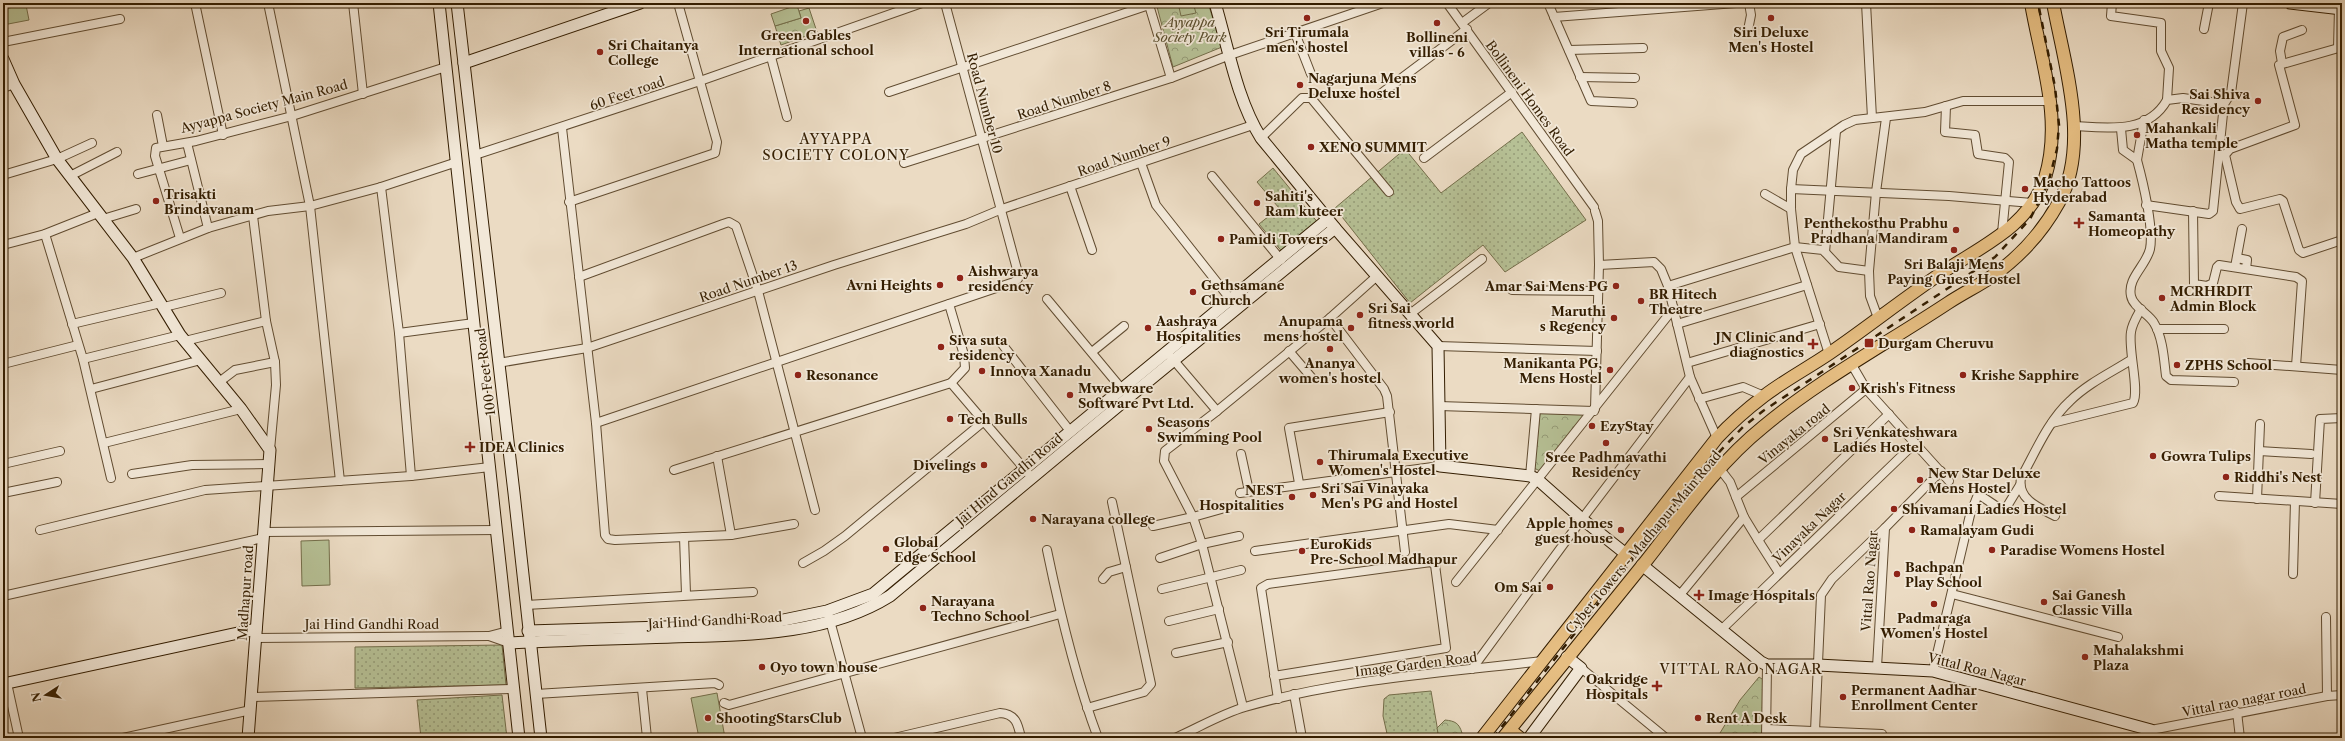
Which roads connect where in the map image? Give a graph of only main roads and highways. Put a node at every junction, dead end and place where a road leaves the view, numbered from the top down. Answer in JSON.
{"nodes":[{"id":1,"x":2031,"y":3,"type":"edge"},
{"id":2,"x":2053,"y":3,"type":"edge"},
{"id":3,"x":1506,"y":734,"type":"edge"},
{"id":4,"x":1482,"y":738,"type":"edge"},
{"id":5,"x":1520,"y":738,"type":"edge"}],
"edges":[{"from":1,"to":4,"type":"main road","name":"Cyber Towers - Madhapur Main Road"},
{"from":2,"to":3,"type":"main road","name":"Cyber Towers - Madhapur Main Road"},
{"from":3,"to":5,"type":"main road"}]}
